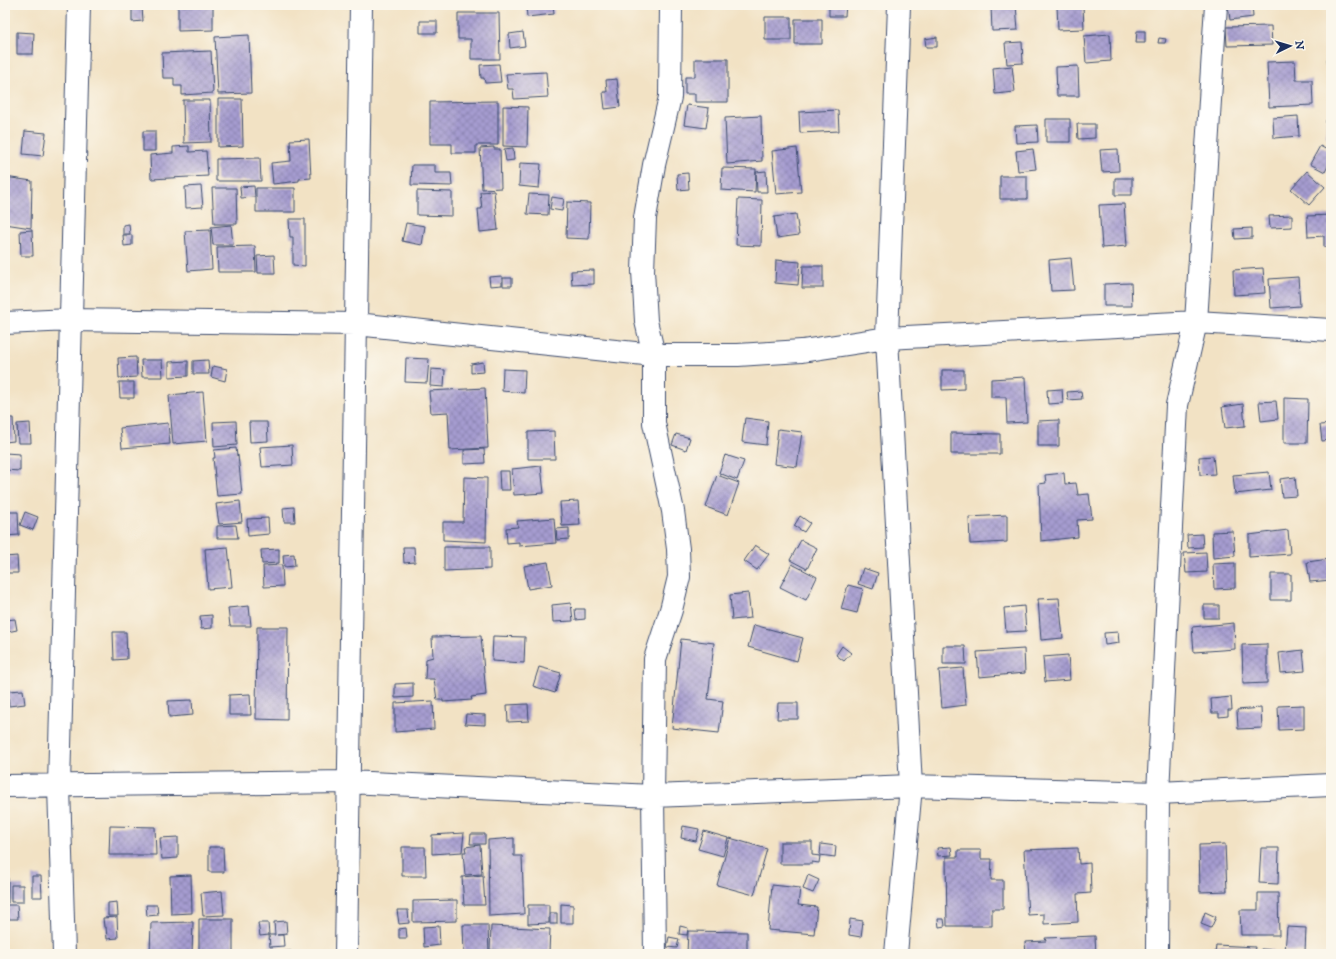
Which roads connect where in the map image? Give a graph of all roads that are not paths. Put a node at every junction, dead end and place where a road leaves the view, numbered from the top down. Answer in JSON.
{"nodes":[{"id":1,"x":78,"y":5,"type":"edge"},
{"id":2,"x":360,"y":5,"type":"edge"},
{"id":3,"x":671,"y":5,"type":"edge"},
{"id":4,"x":899,"y":5,"type":"edge"},
{"id":5,"x":1216,"y":5,"type":"edge"},
{"id":6,"x":70,"y":320,"type":"junction"},
{"id":7,"x":1196,"y":322,"type":"junction"},
{"id":8,"x":5,"y":323,"type":"edge"},
{"id":9,"x":356,"y":324,"type":"junction"},
{"id":10,"x":1331,"y":330,"type":"edge"},
{"id":11,"x":887,"y":338,"type":"junction"},
{"id":12,"x":654,"y":355,"type":"junction"},
{"id":13,"x":348,"y":782,"type":"junction"},
{"id":14,"x":1331,"y":785,"type":"edge"},
{"id":15,"x":5,"y":786,"type":"edge"},
{"id":16,"x":59,"y":786,"type":"junction"},
{"id":17,"x":911,"y":786,"type":"junction"},
{"id":18,"x":1158,"y":793,"type":"junction"},
{"id":19,"x":652,"y":796,"type":"junction"},
{"id":20,"x":64,"y":954,"type":"edge"},
{"id":21,"x":346,"y":954,"type":"edge"},
{"id":22,"x":655,"y":954,"type":"edge"},
{"id":23,"x":896,"y":954,"type":"edge"},
{"id":24,"x":1157,"y":954,"type":"edge"}],
"edges":[{"from":1,"to":6,"type":"street"},
{"from":2,"to":9,"type":"street"},
{"from":3,"to":12,"type":"street"},
{"from":4,"to":11,"type":"street"},
{"from":5,"to":7,"type":"street"},
{"from":6,"to":8,"type":"street"},
{"from":6,"to":9,"type":"street"},
{"from":6,"to":16,"type":"street"},
{"from":7,"to":10,"type":"street"},
{"from":7,"to":11,"type":"street"},
{"from":7,"to":18,"type":"street"},
{"from":9,"to":12,"type":"street"},
{"from":9,"to":13,"type":"street"},
{"from":11,"to":12,"type":"street"},
{"from":11,"to":17,"type":"street"},
{"from":12,"to":19,"type":"street"},
{"from":13,"to":16,"type":"street"},
{"from":13,"to":19,"type":"street"},
{"from":13,"to":21,"type":"street"},
{"from":14,"to":18,"type":"street"},
{"from":15,"to":16,"type":"street"},
{"from":16,"to":20,"type":"street"},
{"from":17,"to":18,"type":"street"},
{"from":17,"to":19,"type":"street"},
{"from":17,"to":23,"type":"street"},
{"from":18,"to":24,"type":"street"},
{"from":19,"to":22,"type":"street"}]}
